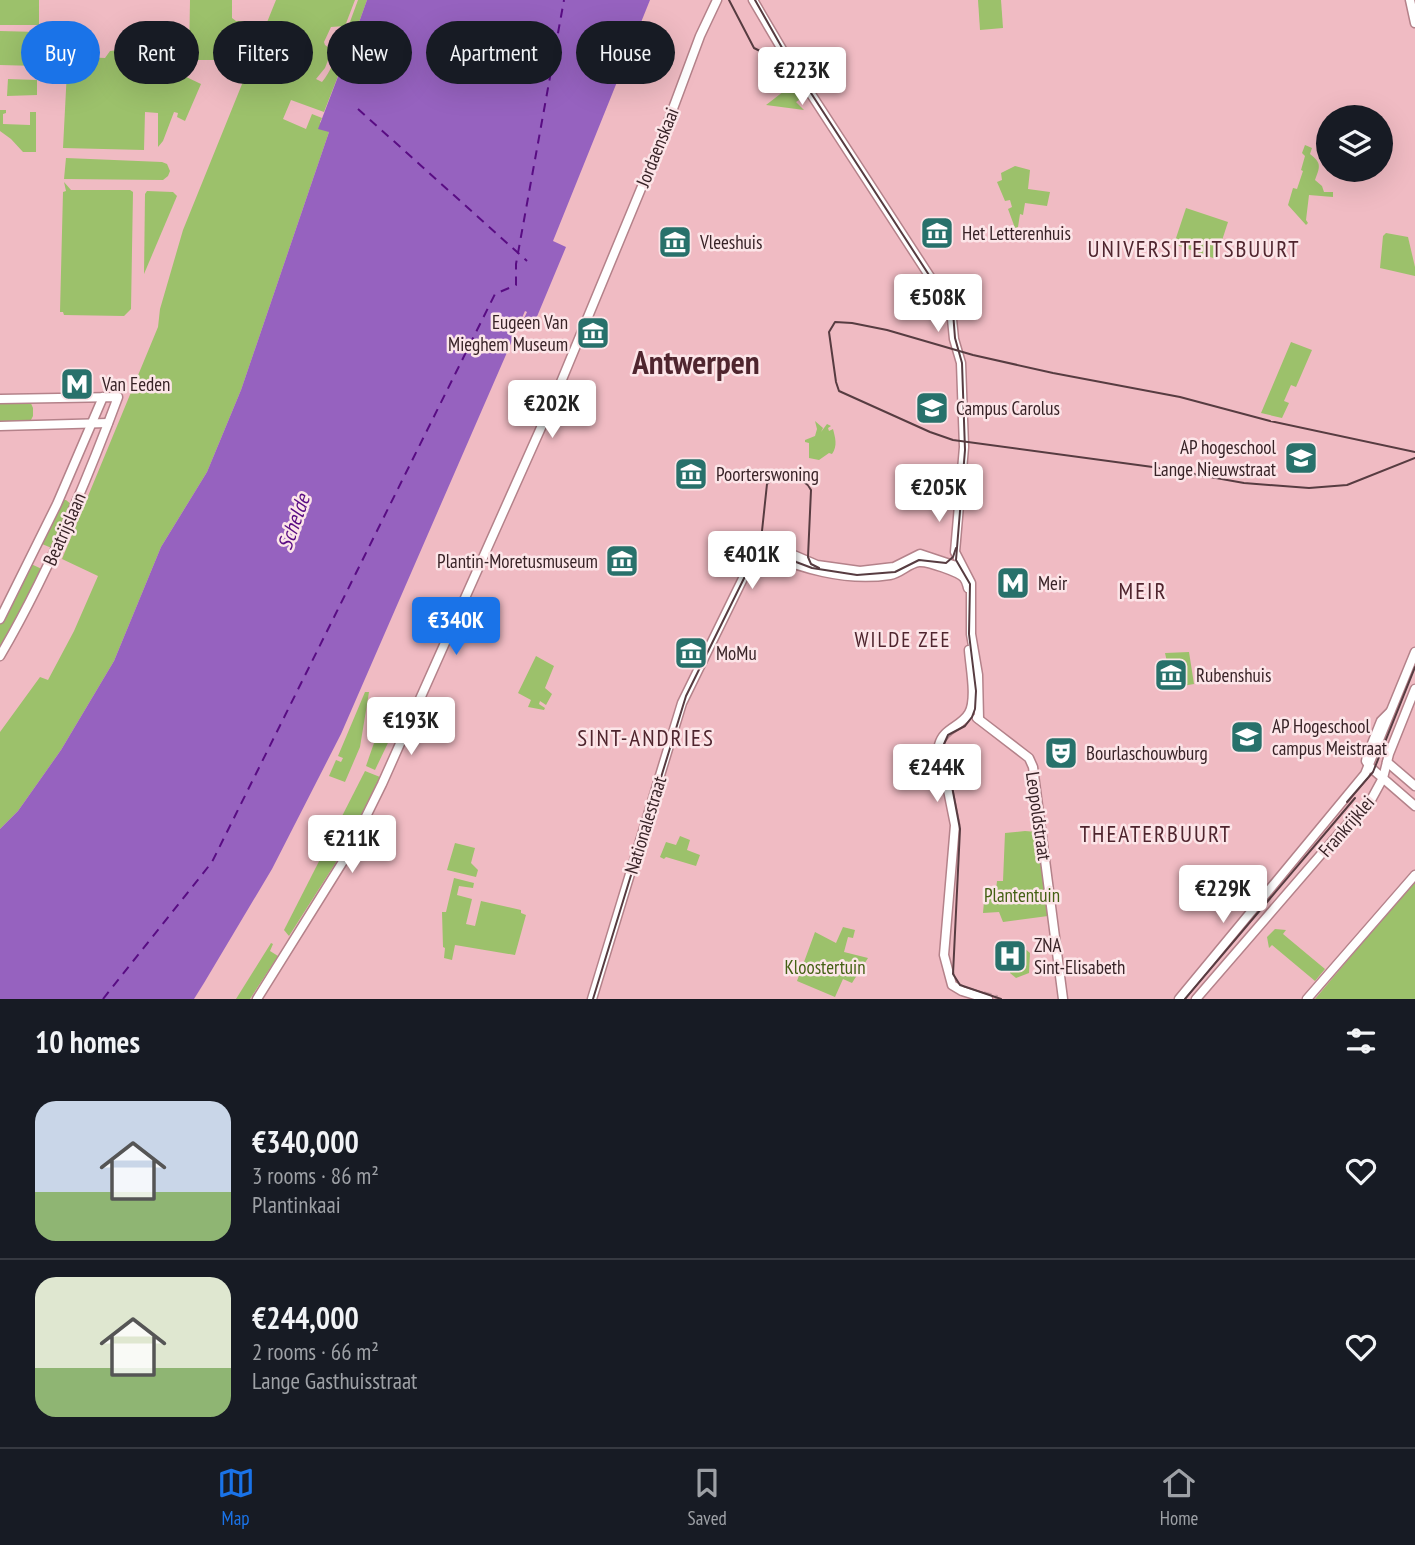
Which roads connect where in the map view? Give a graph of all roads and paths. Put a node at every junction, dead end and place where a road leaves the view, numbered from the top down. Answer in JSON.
{"nodes":[{"id":1,"x":717,"y":0,"type":"edge"},
{"id":2,"x":753,"y":0,"type":"edge"},
{"id":3,"x":1410,"y":0,"type":"edge"},
{"id":4,"x":1415,"y":23,"type":"edge"},
{"id":5,"x":103,"y":397,"type":"junction"},
{"id":6,"x":0,"y":399,"type":"edge"},
{"id":7,"x":108,"y":423,"type":"junction"},
{"id":8,"x":91,"y":424,"type":"junction"},
{"id":9,"x":0,"y":426,"type":"edge"},
{"id":10,"x":950,"y":562,"type":"junction"},
{"id":11,"x":960,"y":571,"type":"junction"},
{"id":12,"x":970,"y":586,"type":"junction"},
{"id":13,"x":0,"y":619,"type":"edge"},
{"id":14,"x":1415,"y":652,"type":"edge"},
{"id":15,"x":0,"y":656,"type":"edge"},
{"id":16,"x":1415,"y":689,"type":"edge"},
{"id":17,"x":967,"y":716,"type":"junction"},
{"id":18,"x":979,"y":717,"type":"junction"},
{"id":19,"x":1387,"y":762,"type":"junction"},
{"id":20,"x":1370,"y":766,"type":"junction"},
{"id":21,"x":1383,"y":778,"type":"junction"},
{"id":22,"x":1415,"y":786,"type":"edge"},
{"id":23,"x":1415,"y":806,"type":"edge"},
{"id":24,"x":954,"y":852,"type":"junction"},
{"id":25,"x":1415,"y":874,"type":"edge"},
{"id":26,"x":951,"y":907,"type":"dead end"},
{"id":27,"x":1219,"y":952,"type":"junction"},
{"id":28,"x":257,"y":999,"type":"edge"},
{"id":29,"x":592,"y":999,"type":"edge"},
{"id":30,"x":988,"y":999,"type":"edge"},
{"id":31,"x":1063,"y":999,"type":"edge"},
{"id":32,"x":1173,"y":999,"type":"edge"},
{"id":33,"x":1179,"y":999,"type":"edge"},
{"id":34,"x":1196,"y":999,"type":"edge"},
{"id":35,"x":1310,"y":999,"type":"edge"}],
"edges":[{"from":1,"to":28,"type":"street","name":"Jordaenskaai"},
{"from":2,"to":10,"type":"street"},
{"from":3,"to":4,"type":"street"},
{"from":5,"to":6,"type":"street"},
{"from":5,"to":7,"type":"street","name":"Beatrijslaan"},
{"from":5,"to":8,"type":"street","name":"Beatrijslaan"},
{"from":7,"to":8,"type":"street"},
{"from":7,"to":15,"type":"street","name":"Beatrijslaan"},
{"from":8,"to":9,"type":"street"},
{"from":8,"to":13,"type":"street","name":"Beatrijslaan"},
{"from":10,"to":11,"type":"street"},
{"from":10,"to":11,"type":"street"},
{"from":10,"to":29,"type":"street","name":"Nationalestraat"},
{"from":11,"to":12,"type":"street"},
{"from":12,"to":17,"type":"street"},
{"from":12,"to":18,"type":"street"},
{"from":14,"to":20,"type":"street","name":"Frankrijklei"},
{"from":16,"to":19,"type":"street","name":"Frankrijklei"},
{"from":17,"to":18,"type":"street"},
{"from":17,"to":24,"type":"street"},
{"from":18,"to":31,"type":"street","name":"Leopoldstraat"},
{"from":19,"to":21,"type":"street","name":"Frankrijklei"},
{"from":19,"to":22,"type":"street"},
{"from":20,"to":21,"type":"street"},
{"from":20,"to":27,"type":"street","name":"Frankrijklei"},
{"from":21,"to":23,"type":"street"},
{"from":21,"to":34,"type":"street","name":"Frankrijklei"},
{"from":24,"to":26,"type":"street"},
{"from":24,"to":30,"type":"street"},
{"from":25,"to":35,"type":"street"},
{"from":27,"to":32,"type":"street"},
{"from":27,"to":33,"type":"street","name":"Frankrijklei"}]}
